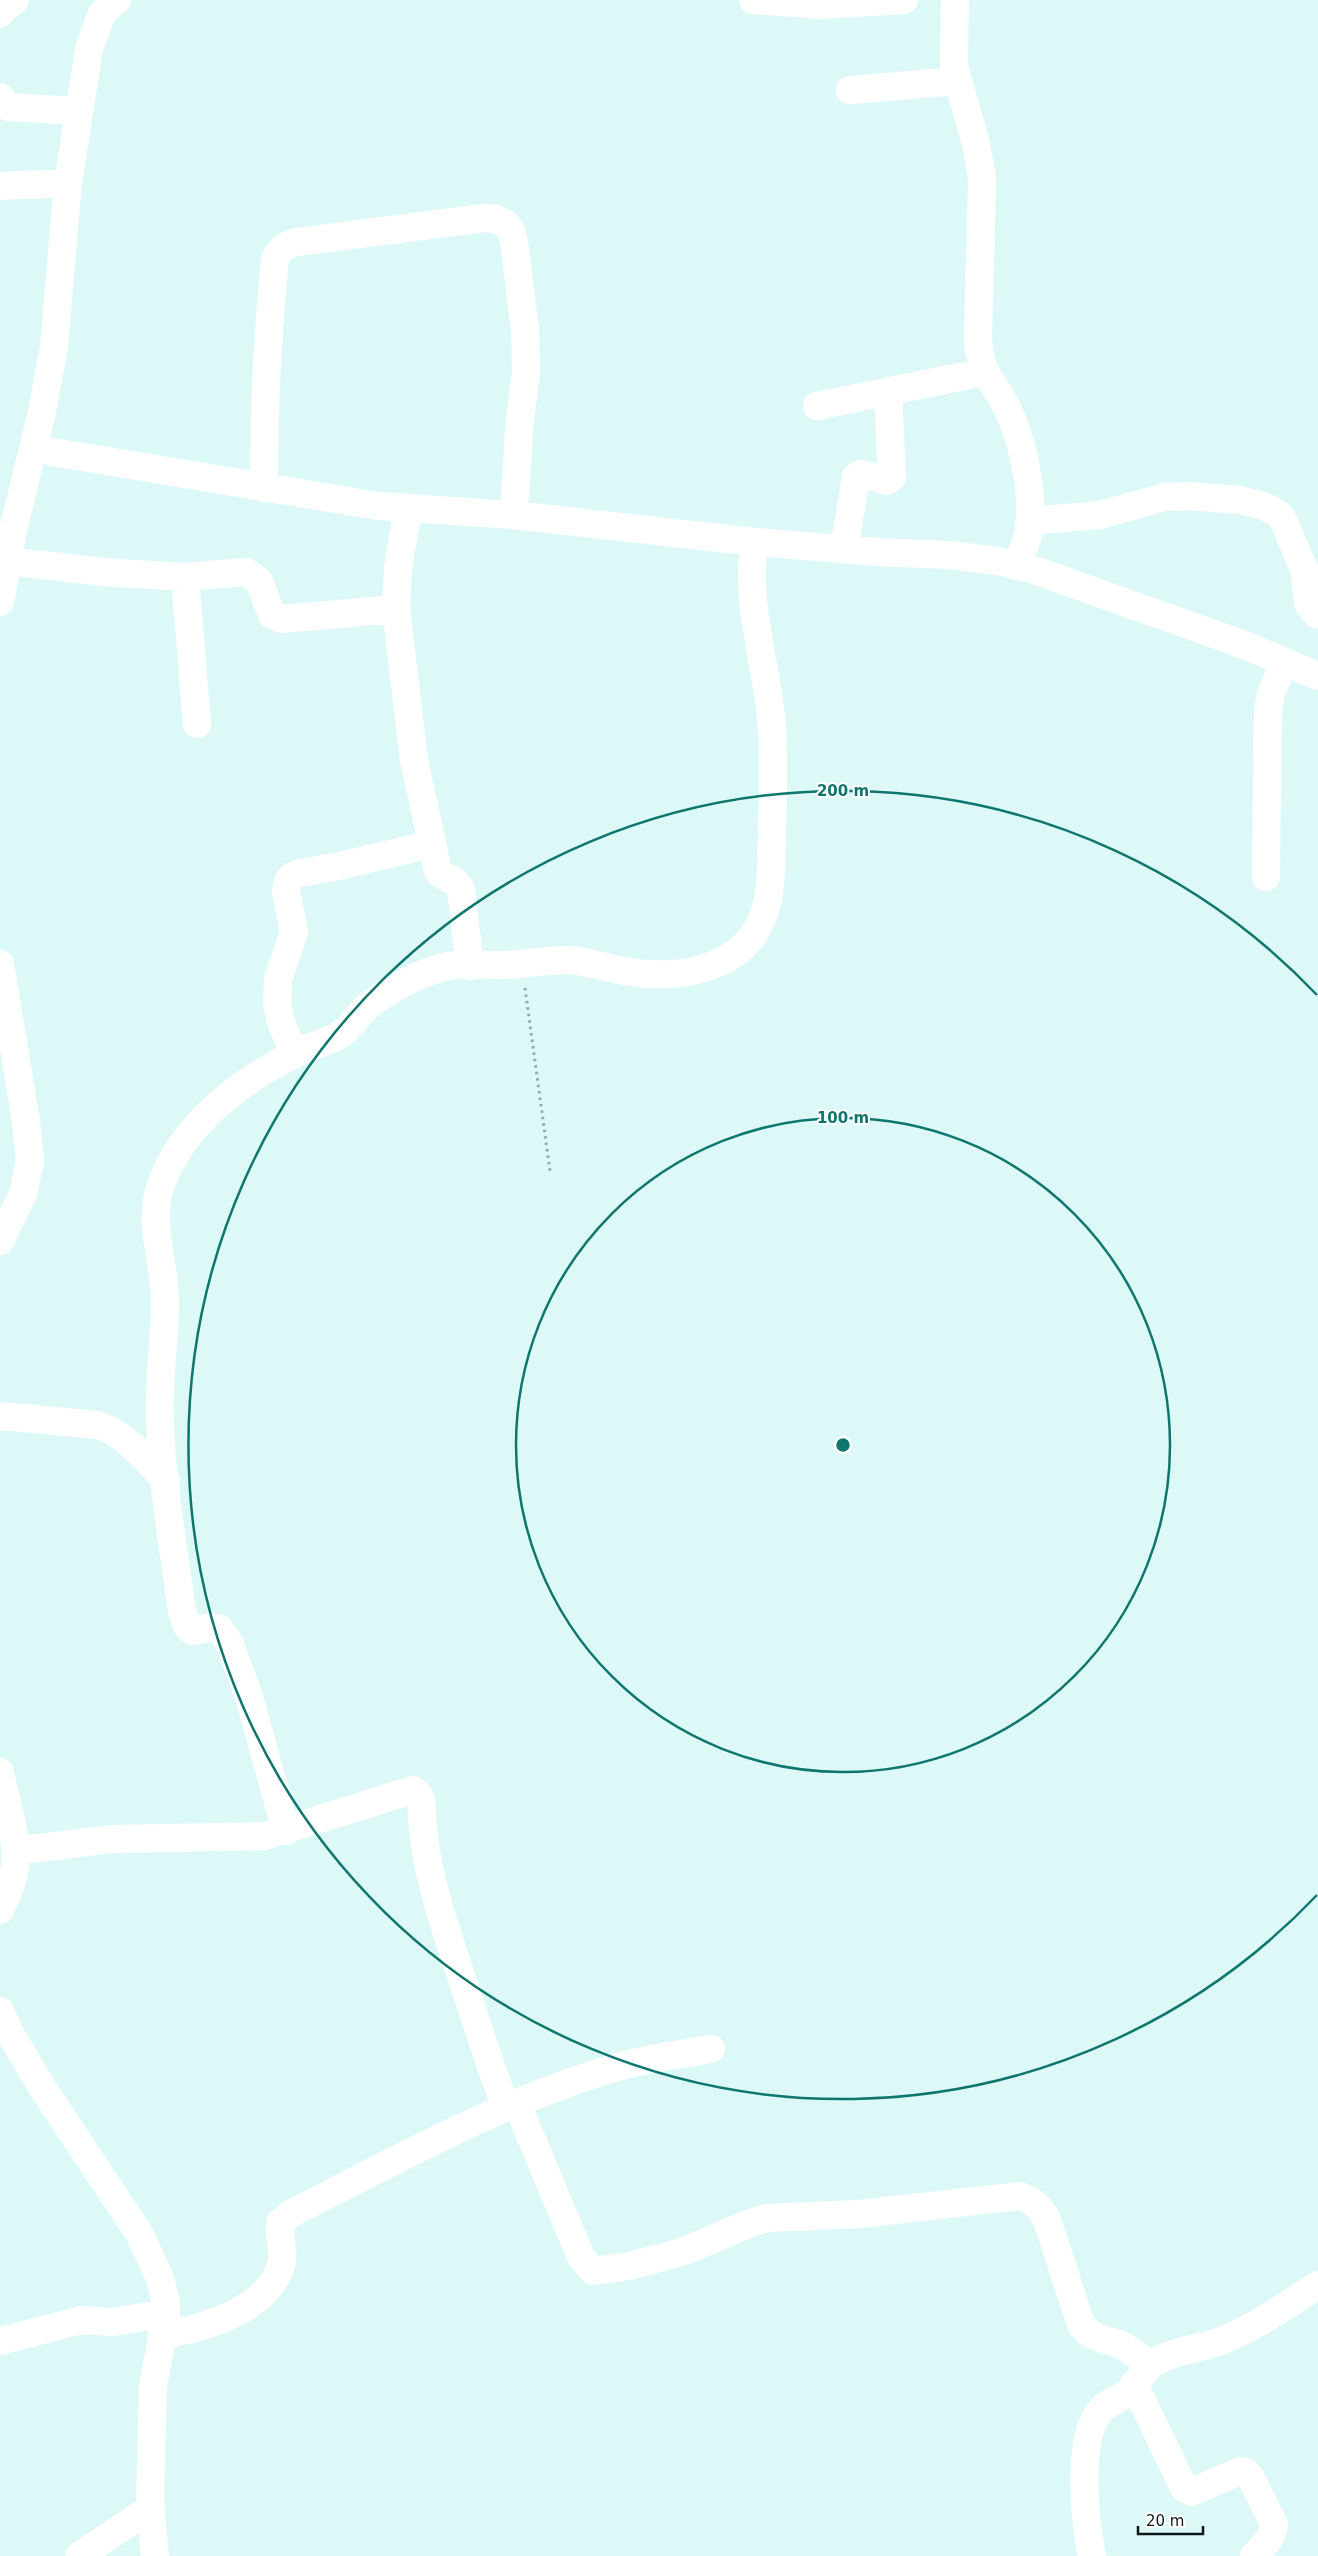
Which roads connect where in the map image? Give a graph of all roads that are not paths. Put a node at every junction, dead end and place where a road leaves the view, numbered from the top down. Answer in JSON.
{"nodes":[{"id":1,"x":15,"y":0,"type":"edge"},
{"id":2,"x":753,"y":0,"type":"edge"},
{"id":3,"x":904,"y":0,"type":"edge"},
{"id":4,"x":955,"y":0,"type":"edge"},
{"id":5,"x":108,"y":2,"type":"edge"},
{"id":6,"x":0,"y":14,"type":"edge"},
{"id":7,"x":958,"y":81,"type":"junction"},
{"id":8,"x":850,"y":90,"type":"dead end"},
{"id":9,"x":0,"y":97,"type":"edge"},
{"id":10,"x":77,"y":111,"type":"junction"},
{"id":11,"x":68,"y":183,"type":"junction"},
{"id":12,"x":0,"y":186,"type":"edge"},
{"id":13,"x":984,"y":372,"type":"junction"},
{"id":14,"x":888,"y":391,"type":"junction"},
{"id":15,"x":817,"y":406,"type":"dead end"},
{"id":16,"x":34,"y":449,"type":"junction"},
{"id":17,"x":264,"y":488,"type":"junction"},
{"id":18,"x":408,"y":509,"type":"junction"},
{"id":19,"x":514,"y":515,"type":"junction"},
{"id":20,"x":845,"y":539,"type":"junction"},
{"id":21,"x":1024,"y":539,"type":"junction"},
{"id":22,"x":755,"y":542,"type":"junction"},
{"id":23,"x":1309,"y":555,"type":"edge"},
{"id":24,"x":8,"y":561,"type":"junction"},
{"id":25,"x":185,"y":577,"type":"junction"},
{"id":26,"x":0,"y":602,"type":"edge"},
{"id":27,"x":396,"y":609,"type":"junction"},
{"id":28,"x":1318,"y":615,"type":"edge"},
{"id":29,"x":1285,"y":662,"type":"junction"},
{"id":30,"x":1318,"y":676,"type":"edge"},
{"id":31,"x":197,"y":724,"type":"dead end"},
{"id":32,"x":432,"y":844,"type":"junction"},
{"id":33,"x":1266,"y":876,"type":"dead end"},
{"id":34,"x":0,"y":964,"type":"edge"},
{"id":35,"x":470,"y":966,"type":"junction"},
{"id":36,"x":294,"y":1054,"type":"junction"},
{"id":37,"x":0,"y":1241,"type":"edge"},
{"id":38,"x":0,"y":1416,"type":"edge"},
{"id":39,"x":166,"y":1480,"type":"junction"},
{"id":40,"x":0,"y":1772,"type":"edge"},
{"id":41,"x":286,"y":1831,"type":"junction"},
{"id":42,"x":15,"y":1851,"type":"junction"},
{"id":43,"x":0,"y":1910,"type":"edge"},
{"id":44,"x":0,"y":2011,"type":"edge"},
{"id":45,"x":711,"y":2049,"type":"dead end"},
{"id":46,"x":512,"y":2106,"type":"junction"},
{"id":47,"x":1318,"y":2285,"type":"edge"},
{"id":48,"x":164,"y":2324,"type":"junction"},
{"id":49,"x":0,"y":2341,"type":"edge"},
{"id":50,"x":1142,"y":2375,"type":"junction"},
{"id":51,"x":150,"y":2509,"type":"junction"},
{"id":52,"x":79,"y":2556,"type":"edge"},
{"id":53,"x":155,"y":2556,"type":"edge"},
{"id":54,"x":1092,"y":2556,"type":"edge"},
{"id":55,"x":1254,"y":2556,"type":"edge"}],
"edges":[{"from":1,"to":6,"type":"street"},
{"from":2,"to":3,"type":"street"},
{"from":4,"to":7,"type":"street"},
{"from":5,"to":10,"type":"street"},
{"from":7,"to":8,"type":"street"},
{"from":7,"to":13,"type":"street"},
{"from":9,"to":10,"type":"street"},
{"from":10,"to":11,"type":"street"},
{"from":11,"to":12,"type":"street"},
{"from":11,"to":16,"type":"street"},
{"from":13,"to":14,"type":"street"},
{"from":13,"to":21,"type":"street"},
{"from":14,"to":15,"type":"street"},
{"from":14,"to":20,"type":"street"},
{"from":16,"to":17,"type":"street"},
{"from":16,"to":24,"type":"street"},
{"from":17,"to":18,"type":"street"},
{"from":17,"to":19,"type":"street"},
{"from":18,"to":19,"type":"street"},
{"from":18,"to":27,"type":"street"},
{"from":19,"to":22,"type":"street"},
{"from":20,"to":21,"type":"street"},
{"from":20,"to":22,"type":"street"},
{"from":21,"to":23,"type":"street"},
{"from":21,"to":29,"type":"street"},
{"from":22,"to":35,"type":"street"},
{"from":23,"to":28,"type":"street"},
{"from":24,"to":25,"type":"street"},
{"from":24,"to":26,"type":"street"},
{"from":25,"to":27,"type":"street"},
{"from":25,"to":31,"type":"street"},
{"from":27,"to":32,"type":"street"},
{"from":29,"to":30,"type":"street"},
{"from":29,"to":33,"type":"street"},
{"from":32,"to":35,"type":"street"},
{"from":32,"to":36,"type":"street"},
{"from":34,"to":37,"type":"street"},
{"from":35,"to":36,"type":"street"},
{"from":36,"to":39,"type":"street"},
{"from":38,"to":39,"type":"street"},
{"from":39,"to":41,"type":"street"},
{"from":40,"to":42,"type":"street"},
{"from":41,"to":42,"type":"street"},
{"from":41,"to":46,"type":"street"},
{"from":42,"to":43,"type":"street"},
{"from":44,"to":48,"type":"street"},
{"from":45,"to":46,"type":"street"},
{"from":46,"to":48,"type":"street"},
{"from":46,"to":50,"type":"street"},
{"from":47,"to":50,"type":"street"},
{"from":48,"to":49,"type":"street"},
{"from":48,"to":51,"type":"street"},
{"from":50,"to":54,"type":"street"},
{"from":50,"to":55,"type":"street"},
{"from":51,"to":52,"type":"street"},
{"from":51,"to":53,"type":"street"}]}
